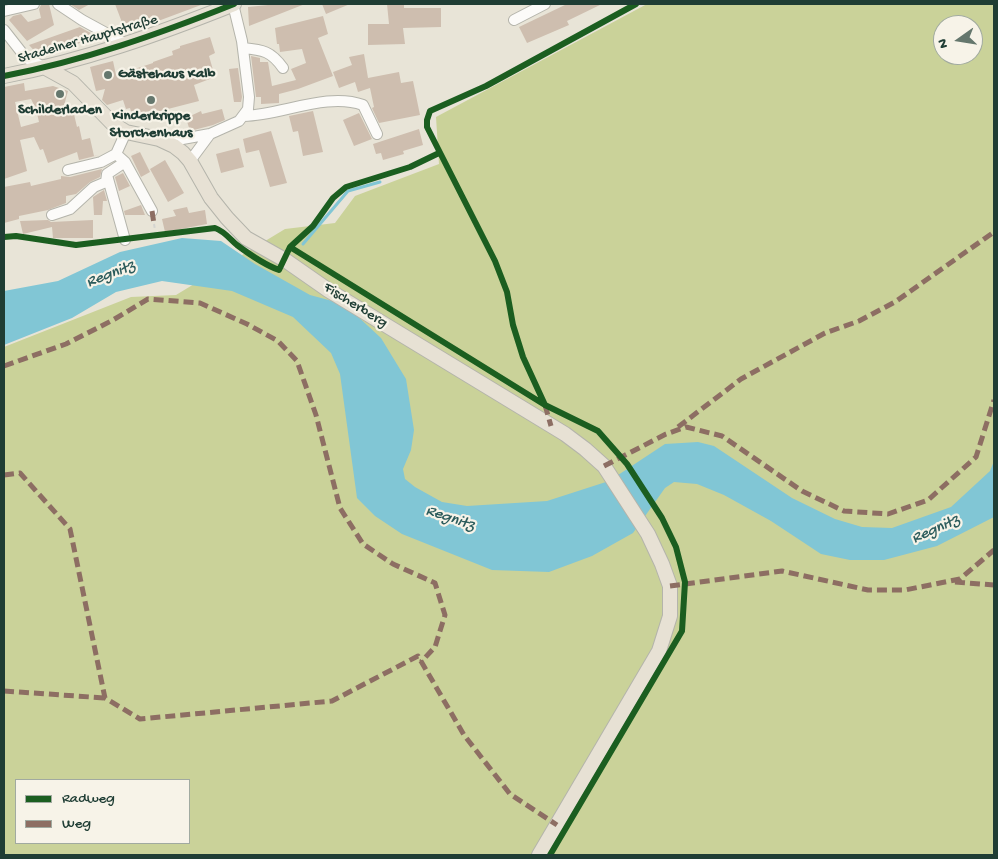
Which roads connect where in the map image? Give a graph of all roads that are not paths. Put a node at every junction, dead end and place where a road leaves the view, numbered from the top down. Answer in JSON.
{"nodes":[{"id":1,"x":34,"y":4,"type":"edge"},
{"id":2,"x":58,"y":4,"type":"edge"},
{"id":3,"x":234,"y":4,"type":"edge"},
{"id":4,"x":545,"y":4,"type":"edge"},
{"id":5,"x":4,"y":11,"type":"edge"},
{"id":6,"x":514,"y":20,"type":"dead end"},
{"id":7,"x":4,"y":30,"type":"edge"},
{"id":8,"x":126,"y":44,"type":"junction"},
{"id":9,"x":243,"y":48,"type":"junction"},
{"id":10,"x":44,"y":67,"type":"junction"},
{"id":11,"x":283,"y":68,"type":"dead end"},
{"id":12,"x":4,"y":76,"type":"edge"},
{"id":13,"x":244,"y":116,"type":"junction"},
{"id":14,"x":126,"y":132,"type":"junction"},
{"id":15,"x":210,"y":134,"type":"junction"},
{"id":16,"x":377,"y":134,"type":"dead end"},
{"id":17,"x":166,"y":142,"type":"junction"},
{"id":18,"x":116,"y":154,"type":"junction"},
{"id":19,"x":190,"y":161,"type":"junction"},
{"id":20,"x":125,"y":162,"type":"junction"},
{"id":21,"x":68,"y":170,"type":"dead end"},
{"id":22,"x":107,"y":174,"type":"junction"},
{"id":23,"x":152,"y":211,"type":"dead end"},
{"id":24,"x":52,"y":215,"type":"dead end"},
{"id":25,"x":125,"y":240,"type":"dead end"},
{"id":26,"x":539,"y":855,"type":"edge"}],
"edges":[{"from":1,"to":5,"type":"street"},
{"from":2,"to":8,"type":"street"},
{"from":3,"to":8,"type":"main road","name":"Stadelner Hauptstraße"},
{"from":3,"to":9,"type":"street"},
{"from":4,"to":6,"type":"street"},
{"from":7,"to":10,"type":"street"},
{"from":8,"to":10,"type":"main road","name":"Stadelner Hauptstraße"},
{"from":9,"to":11,"type":"street"},
{"from":9,"to":13,"type":"street"},
{"from":10,"to":12,"type":"main road","name":"Stadelner Hauptstraße"},
{"from":10,"to":14,"type":"main road","name":"Fischerberg"},
{"from":13,"to":15,"type":"street"},
{"from":13,"to":16,"type":"street"},
{"from":14,"to":17,"type":"main road","name":"Fischerberg"},
{"from":14,"to":18,"type":"street"},
{"from":15,"to":17,"type":"street"},
{"from":15,"to":19,"type":"street"},
{"from":17,"to":19,"type":"main road","name":"Fischerberg"},
{"from":18,"to":20,"type":"street"},
{"from":18,"to":21,"type":"street"},
{"from":19,"to":26,"type":"main road","name":"Fischerberg"},
{"from":20,"to":22,"type":"street"},
{"from":20,"to":23,"type":"street"},
{"from":22,"to":24,"type":"street"},
{"from":22,"to":25,"type":"street"}]}
